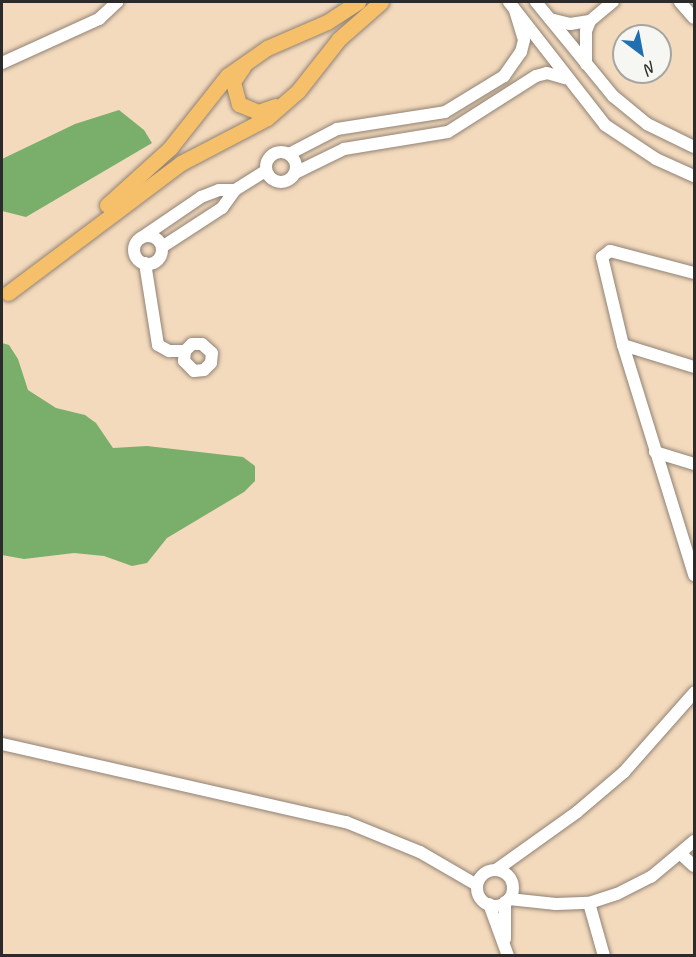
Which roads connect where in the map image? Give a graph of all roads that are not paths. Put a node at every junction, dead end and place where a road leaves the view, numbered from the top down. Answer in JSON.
{"nodes":[{"id":1,"x":117,"y":2,"type":"edge"},
{"id":2,"x":358,"y":2,"type":"edge"},
{"id":3,"x":381,"y":2,"type":"edge"},
{"id":4,"x":536,"y":2,"type":"edge"},
{"id":5,"x":613,"y":2,"type":"edge"},
{"id":6,"x":680,"y":2,"type":"edge"},
{"id":7,"x":512,"y":6,"type":"edge"},
{"id":8,"x":549,"y":18,"type":"junction"},
{"id":9,"x":694,"y":18,"type":"edge"},
{"id":10,"x":590,"y":21,"type":"junction"},
{"id":11,"x":248,"y":60,"type":"junction"},
{"id":12,"x":2,"y":63,"type":"edge"},
{"id":13,"x":586,"y":66,"type":"junction"},
{"id":14,"x":565,"y":78,"type":"junction"},
{"id":15,"x":298,"y":91,"type":"junction"},
{"id":16,"x":694,"y":147,"type":"edge"},
{"id":17,"x":289,"y":154,"type":"junction"},
{"id":18,"x":266,"y":171,"type":"junction"},
{"id":19,"x":295,"y":173,"type":"junction"},
{"id":20,"x":694,"y":176,"type":"edge"},
{"id":21,"x":235,"y":190,"type":"junction"},
{"id":22,"x":141,"y":238,"type":"junction"},
{"id":23,"x":162,"y":247,"type":"junction"},
{"id":24,"x":145,"y":263,"type":"junction"},
{"id":25,"x":694,"y":273,"type":"edge"},
{"id":26,"x":5,"y":296,"type":"edge"},
{"id":27,"x":623,"y":345,"type":"junction"},
{"id":28,"x":185,"y":351,"type":"dead end"},
{"id":29,"x":694,"y":367,"type":"edge"},
{"id":30,"x":655,"y":452,"type":"junction"},
{"id":31,"x":694,"y":464,"type":"edge"},
{"id":32,"x":692,"y":560,"type":"edge"},
{"id":33,"x":694,"y":575,"type":"edge"},
{"id":34,"x":694,"y":693,"type":"edge"},
{"id":35,"x":2,"y":744,"type":"edge"},
{"id":36,"x":694,"y":841,"type":"edge"},
{"id":37,"x":682,"y":855,"type":"junction"},
{"id":38,"x":694,"y":866,"type":"edge"},
{"id":39,"x":501,"y":872,"type":"junction"},
{"id":40,"x":474,"y":880,"type":"junction"},
{"id":41,"x":509,"y":898,"type":"junction"},
{"id":42,"x":589,"y":903,"type":"junction"},
{"id":43,"x":489,"y":904,"type":"junction"},
{"id":44,"x":506,"y":951,"type":"edge"},
{"id":45,"x":604,"y":956,"type":"edge"}],
"edges":[{"from":1,"to":12,"type":"street"},
{"from":2,"to":11,"type":"main road"},
{"from":3,"to":15,"type":"main road"},
{"from":4,"to":8,"type":"street"},
{"from":5,"to":10,"type":"street"},
{"from":6,"to":9,"type":"street"},
{"from":7,"to":14,"type":"street"},
{"from":7,"to":17,"type":"street"},
{"from":8,"to":10,"type":"street"},
{"from":8,"to":13,"type":"street"},
{"from":10,"to":13,"type":"street"},
{"from":11,"to":15,"type":"main road"},
{"from":11,"to":26,"type":"main road"},
{"from":13,"to":16,"type":"street"},
{"from":14,"to":19,"type":"street"},
{"from":14,"to":20,"type":"street"},
{"from":15,"to":26,"type":"main road"},
{"from":17,"to":18,"type":"street"},
{"from":17,"to":19,"type":"street"},
{"from":18,"to":19,"type":"street"},
{"from":18,"to":21,"type":"street"},
{"from":21,"to":22,"type":"street"},
{"from":21,"to":23,"type":"street"},
{"from":22,"to":23,"type":"street"},
{"from":22,"to":24,"type":"street"},
{"from":23,"to":24,"type":"street"},
{"from":24,"to":28,"type":"street"},
{"from":25,"to":27,"type":"street"},
{"from":27,"to":29,"type":"street"},
{"from":27,"to":30,"type":"street"},
{"from":30,"to":31,"type":"street"},
{"from":30,"to":32,"type":"street"},
{"from":32,"to":33,"type":"street"},
{"from":34,"to":39,"type":"street"},
{"from":35,"to":40,"type":"street"},
{"from":36,"to":37,"type":"street"},
{"from":37,"to":38,"type":"street"},
{"from":37,"to":42,"type":"street"},
{"from":39,"to":40,"type":"street"},
{"from":39,"to":41,"type":"street"},
{"from":40,"to":43,"type":"street"},
{"from":41,"to":42,"type":"street"},
{"from":41,"to":43,"type":"street"},
{"from":41,"to":44,"type":"street"},
{"from":42,"to":45,"type":"street"},
{"from":43,"to":44,"type":"street"}]}
